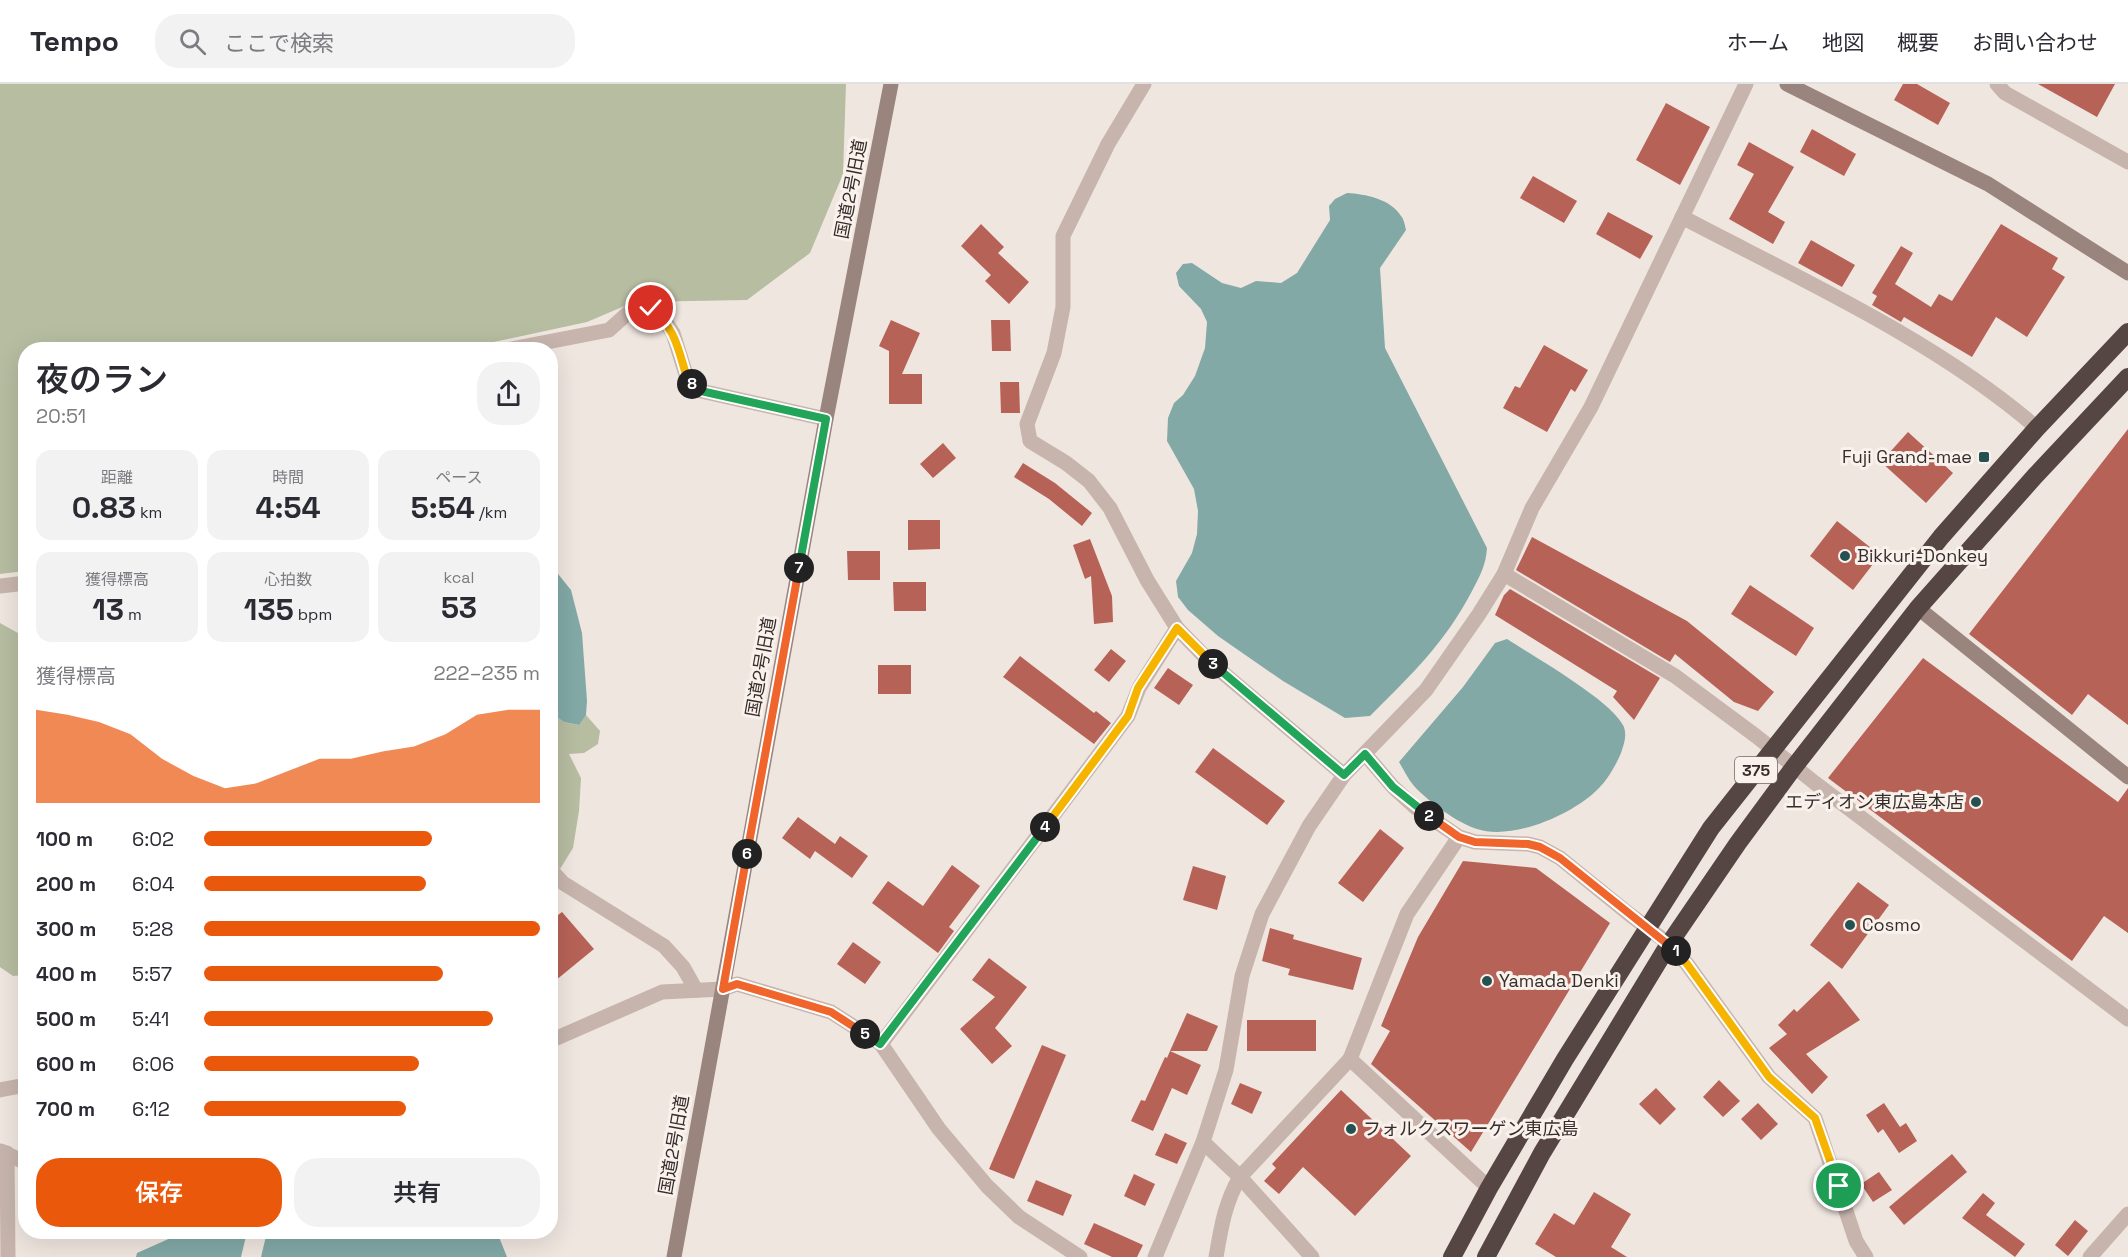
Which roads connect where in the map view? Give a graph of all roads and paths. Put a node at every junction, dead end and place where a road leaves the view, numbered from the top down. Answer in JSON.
{"nodes":[{"id":1,"x":891,"y":84,"type":"edge"},
{"id":2,"x":1144,"y":84,"type":"edge"},
{"id":3,"x":1746,"y":84,"type":"edge"},
{"id":4,"x":1787,"y":84,"type":"edge"},
{"id":5,"x":1997,"y":84,"type":"edge"},
{"id":6,"x":2128,"y":162,"type":"edge"},
{"id":7,"x":1682,"y":217,"type":"junction"},
{"id":8,"x":2128,"y":273,"type":"edge"},
{"id":9,"x":2128,"y":332,"type":"edge"},
{"id":10,"x":547,"y":342,"type":"edge"},
{"id":11,"x":2128,"y":377,"type":"edge"},
{"id":12,"x":826,"y":419,"type":"junction"},
{"id":13,"x":2037,"y":428,"type":"junction"},
{"id":14,"x":1504,"y":573,"type":"junction"},
{"id":15,"x":18,"y":584,"type":"edge"},
{"id":16,"x":0,"y":586,"type":"edge"},
{"id":17,"x":1918,"y":608,"type":"junction"},
{"id":18,"x":1177,"y":628,"type":"junction"},
{"id":19,"x":1771,"y":749,"type":"junction"},
{"id":20,"x":1365,"y":754,"type":"junction"},
{"id":21,"x":1794,"y":767,"type":"junction"},
{"id":22,"x":1344,"y":775,"type":"junction"},
{"id":23,"x":2128,"y":777,"type":"edge"},
{"id":24,"x":1459,"y":837,"type":"junction"},
{"id":25,"x":558,"y":878,"type":"edge"},
{"id":26,"x":1647,"y":928,"type":"junction"},
{"id":27,"x":1669,"y":944,"type":"junction"},
{"id":28,"x":723,"y":989,"type":"junction"},
{"id":29,"x":696,"y":990,"type":"junction"},
{"id":30,"x":2128,"y":1019,"type":"edge"},
{"id":31,"x":558,"y":1038,"type":"edge"},
{"id":32,"x":880,"y":1044,"type":"junction"},
{"id":33,"x":1350,"y":1059,"type":"junction"},
{"id":34,"x":18,"y":1086,"type":"edge"},
{"id":35,"x":0,"y":1090,"type":"edge"},
{"id":36,"x":1203,"y":1142,"type":"junction"},
{"id":37,"x":4,"y":1152,"type":"edge"},
{"id":38,"x":18,"y":1158,"type":"edge"},
{"id":39,"x":1240,"y":1177,"type":"junction"},
{"id":40,"x":1489,"y":1188,"type":"junction"},
{"id":41,"x":2128,"y":1214,"type":"edge"},
{"id":42,"x":8,"y":1257,"type":"edge"},
{"id":43,"x":674,"y":1257,"type":"edge"},
{"id":44,"x":1080,"y":1257,"type":"edge"},
{"id":45,"x":1155,"y":1257,"type":"edge"},
{"id":46,"x":1216,"y":1257,"type":"edge"},
{"id":47,"x":1312,"y":1257,"type":"edge"},
{"id":48,"x":1452,"y":1257,"type":"edge"},
{"id":49,"x":1486,"y":1257,"type":"edge"},
{"id":50,"x":1866,"y":1257,"type":"edge"},
{"id":51,"x":2090,"y":1257,"type":"edge"}],
"edges":[{"from":1,"to":12,"type":"street","name":"国道2号旧道"},
{"from":2,"to":18,"type":"street"},
{"from":3,"to":7,"type":"street"},
{"from":4,"to":8,"type":"street"},
{"from":5,"to":6,"type":"street"},
{"from":7,"to":13,"type":"street"},
{"from":7,"to":14,"type":"street"},
{"from":9,"to":13,"type":"highway","number":"375"},
{"from":10,"to":12,"type":"street"},
{"from":11,"to":17,"type":"highway","number":"375"},
{"from":12,"to":28,"type":"street","name":"国道2号旧道"},
{"from":13,"to":19,"type":"highway","number":"375"},
{"from":14,"to":19,"type":"street"},
{"from":14,"to":20,"type":"street"},
{"from":15,"to":16,"type":"street"},
{"from":17,"to":21,"type":"highway","number":"375"},
{"from":17,"to":23,"type":"street"},
{"from":18,"to":22,"type":"street"},
{"from":18,"to":32,"type":"street"},
{"from":19,"to":21,"type":"street"},
{"from":19,"to":26,"type":"highway","number":"375"},
{"from":20,"to":22,"type":"street"},
{"from":20,"to":24,"type":"street"},
{"from":21,"to":27,"type":"highway","number":"375"},
{"from":21,"to":30,"type":"street"},
{"from":22,"to":36,"type":"street"},
{"from":24,"to":26,"type":"street"},
{"from":24,"to":33,"type":"street"},
{"from":25,"to":29,"type":"street"},
{"from":26,"to":27,"type":"street"},
{"from":26,"to":40,"type":"highway","number":"375"},
{"from":27,"to":49,"type":"highway","number":"375"},
{"from":27,"to":50,"type":"street"},
{"from":28,"to":29,"type":"street"},
{"from":28,"to":32,"type":"street"},
{"from":28,"to":43,"type":"street","name":"国道2号旧道"},
{"from":29,"to":31,"type":"street"},
{"from":32,"to":44,"type":"street"},
{"from":33,"to":39,"type":"street"},
{"from":33,"to":40,"type":"street"},
{"from":34,"to":35,"type":"street"},
{"from":36,"to":39,"type":"street"},
{"from":36,"to":45,"type":"street"},
{"from":37,"to":38,"type":"street"},
{"from":37,"to":42,"type":"street"},
{"from":39,"to":46,"type":"street"},
{"from":39,"to":47,"type":"street"},
{"from":40,"to":48,"type":"highway","number":"375"},
{"from":41,"to":51,"type":"street"}]}
